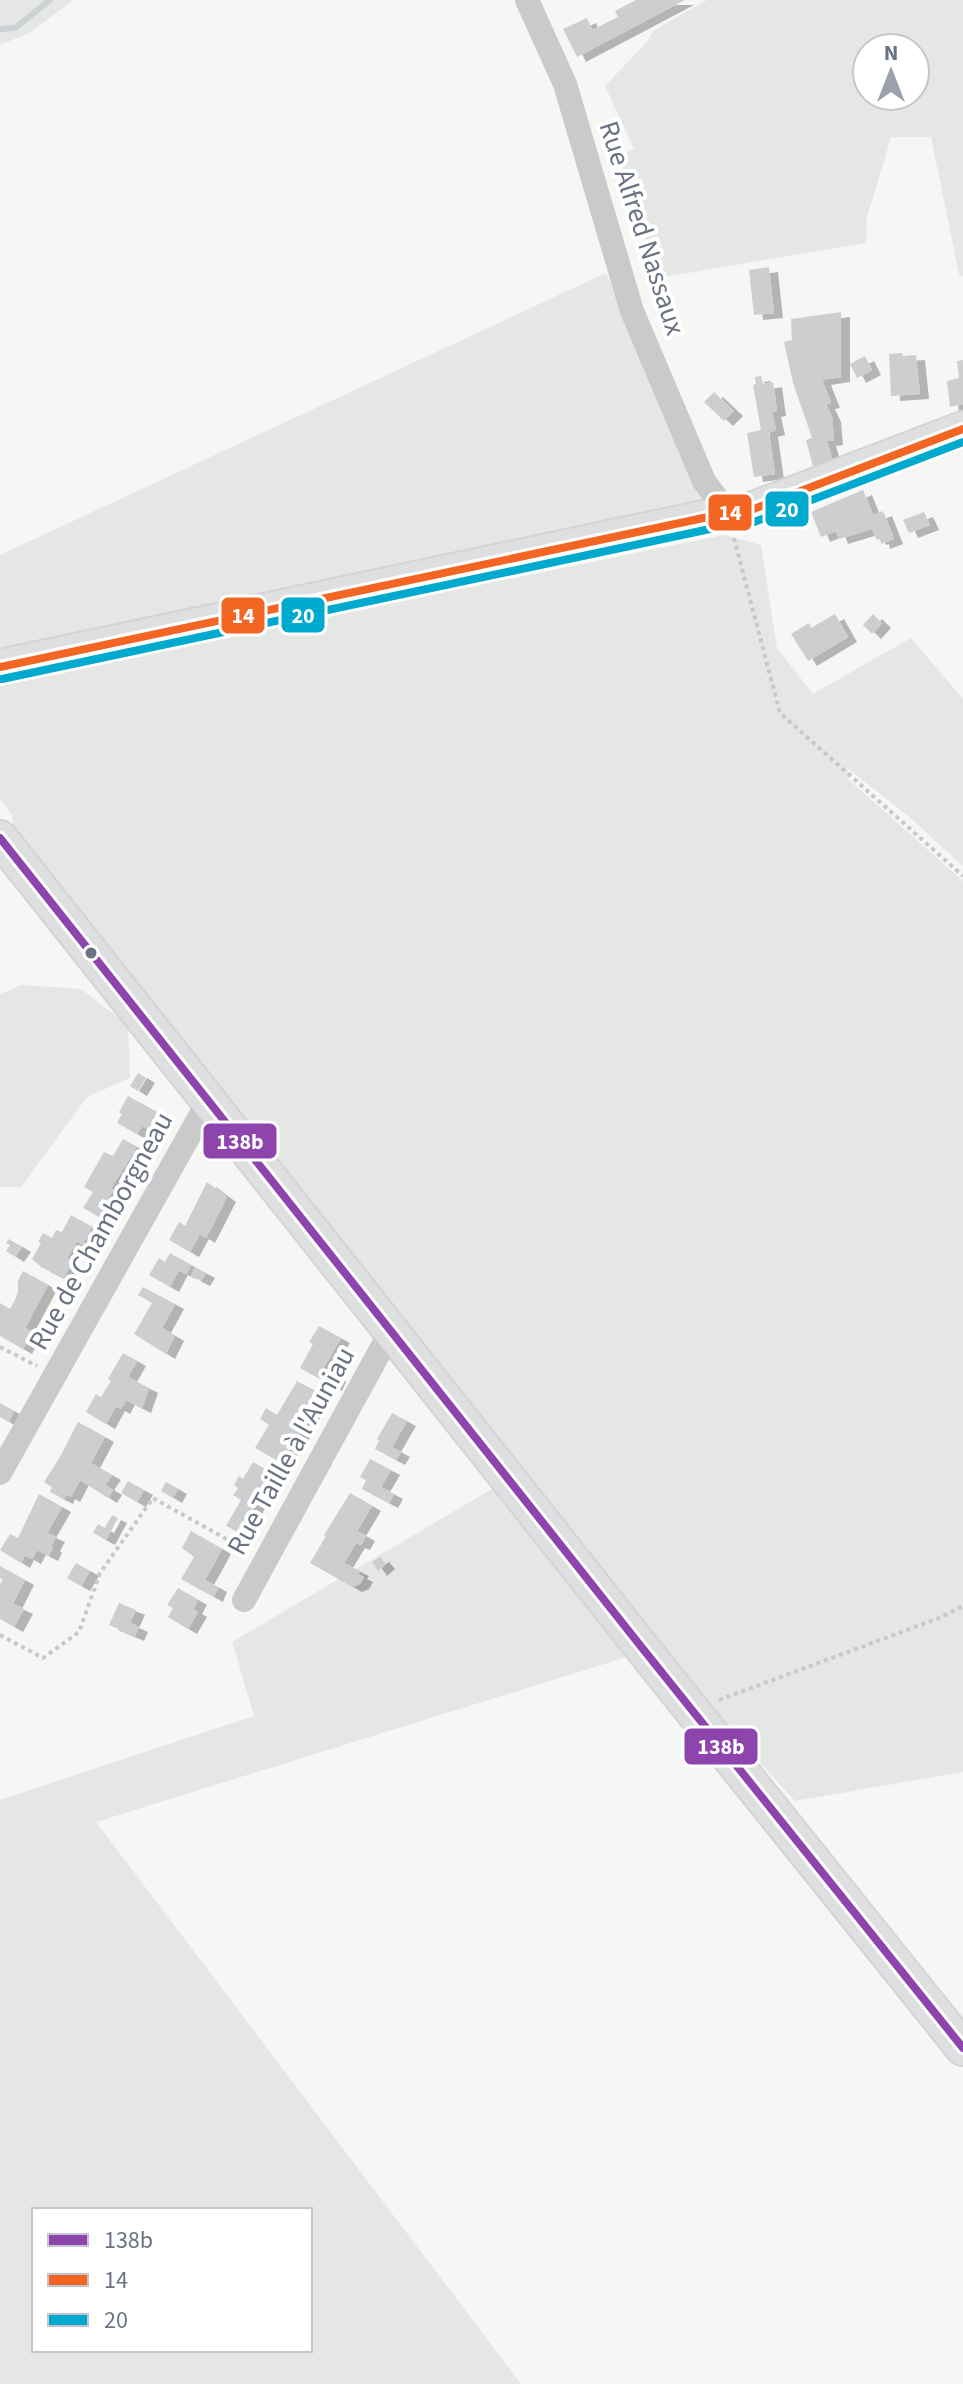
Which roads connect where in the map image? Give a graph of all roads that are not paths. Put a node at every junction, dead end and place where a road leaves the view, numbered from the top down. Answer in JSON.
{"nodes":[{"id":1,"x":527,"y":0,"type":"edge"},
{"id":2,"x":963,"y":429,"type":"edge"},
{"id":3,"x":727,"y":513,"type":"junction"},
{"id":4,"x":0,"y":667,"type":"edge"},
{"id":5,"x":0,"y":838,"type":"edge"},
{"id":6,"x":208,"y":1102,"type":"junction"},
{"id":7,"x":391,"y":1331,"type":"junction"},
{"id":8,"x":0,"y":1473,"type":"edge"},
{"id":9,"x":244,"y":1600,"type":"dead end"},
{"id":10,"x":963,"y":2048,"type":"edge"}],
"edges":[{"from":1,"to":3,"type":"street","name":"Rue Alfred Nassaux"},
{"from":2,"to":3,"type":"street"},
{"from":3,"to":4,"type":"street"},
{"from":5,"to":6,"type":"street"},
{"from":6,"to":7,"type":"street"},
{"from":6,"to":8,"type":"street","name":"Rue de Chamborgneau"},
{"from":7,"to":9,"type":"street","name":"Rue Taille à l'Auniau"},
{"from":7,"to":10,"type":"street"}]}
